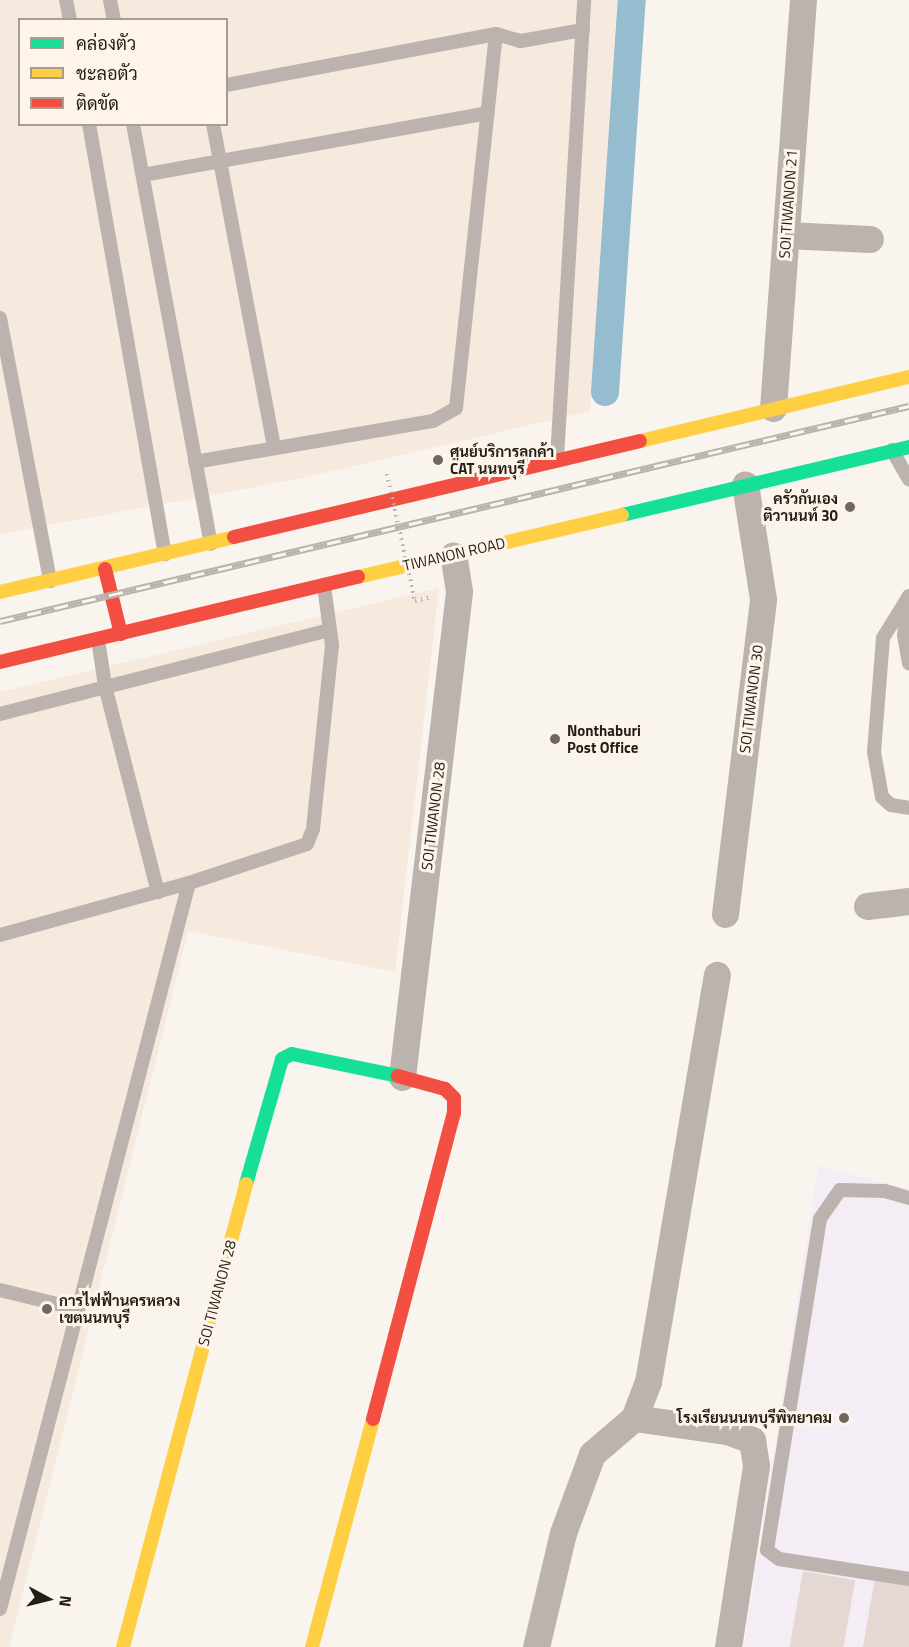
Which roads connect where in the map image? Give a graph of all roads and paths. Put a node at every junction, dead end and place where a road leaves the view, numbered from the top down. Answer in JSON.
{"nodes":[{"id":1,"x":66,"y":0,"type":"edge"},
{"id":2,"x":110,"y":0,"type":"edge"},
{"id":3,"x":584,"y":0,"type":"edge"},
{"id":4,"x":803,"y":0,"type":"edge"},
{"id":5,"x":70,"y":18,"type":"edge"},
{"id":6,"x":114,"y":18,"type":"edge"},
{"id":7,"x":583,"y":30,"type":"junction"},
{"id":8,"x":496,"y":34,"type":"junction"},
{"id":9,"x":228,"y":85,"type":"edge"},
{"id":10,"x":487,"y":112,"type":"junction"},
{"id":11,"x":89,"y":126,"type":"edge"},
{"id":12,"x":133,"y":126,"type":"edge"},
{"id":13,"x":213,"y":126,"type":"edge"},
{"id":14,"x":220,"y":161,"type":"junction"},
{"id":15,"x":142,"y":175,"type":"junction"},
{"id":16,"x":786,"y":235,"type":"junction"},
{"id":17,"x":870,"y":239,"type":"dead end"},
{"id":18,"x":0,"y":318,"type":"edge"},
{"id":19,"x":909,"y":377,"type":"edge"},
{"id":20,"x":773,"y":408,"type":"junction"},
{"id":21,"x":274,"y":446,"type":"junction"},
{"id":22,"x":909,"y":447,"type":"edge"},
{"id":23,"x":892,"y":450,"type":"junction"},
{"id":24,"x":556,"y":458,"type":"junction"},
{"id":25,"x":195,"y":462,"type":"junction"},
{"id":26,"x":387,"y":474,"type":"dead end"},
{"id":27,"x":909,"y":479,"type":"edge"},
{"id":28,"x":745,"y":484,"type":"junction"},
{"id":29,"x":211,"y":545,"type":"junction"},
{"id":30,"x":165,"y":554,"type":"junction"},
{"id":31,"x":453,"y":555,"type":"junction"},
{"id":32,"x":105,"y":569,"type":"junction"},
{"id":33,"x":50,"y":582,"type":"junction"},
{"id":34,"x":324,"y":586,"type":"junction"},
{"id":35,"x":0,"y":592,"type":"edge"},
{"id":36,"x":909,"y":597,"type":"edge"},
{"id":37,"x":415,"y":600,"type":"dead end"},
{"id":38,"x":329,"y":630,"type":"junction"},
{"id":39,"x":121,"y":634,"type":"junction"},
{"id":40,"x":98,"y":639,"type":"junction"},
{"id":41,"x":0,"y":663,"type":"edge"},
{"id":42,"x":909,"y":664,"type":"edge"},
{"id":43,"x":105,"y":686,"type":"junction"},
{"id":44,"x":0,"y":714,"type":"edge"},
{"id":45,"x":909,"y":807,"type":"edge"},
{"id":46,"x":189,"y":883,"type":"junction"},
{"id":47,"x":158,"y":892,"type":"junction"},
{"id":48,"x":909,"y":901,"type":"edge"},
{"id":49,"x":867,"y":906,"type":"dead end"},
{"id":50,"x":725,"y":914,"type":"dead end"},
{"id":51,"x":0,"y":935,"type":"edge"},
{"id":52,"x":717,"y":975,"type":"dead end"},
{"id":53,"x":402,"y":1077,"type":"junction"},
{"id":54,"x":909,"y":1198,"type":"edge"},
{"id":55,"x":0,"y":1290,"type":"edge"},
{"id":56,"x":78,"y":1309,"type":"junction"},
{"id":57,"x":634,"y":1418,"type":"junction"},
{"id":58,"x":909,"y":1580,"type":"edge"},
{"id":59,"x":0,"y":1609,"type":"edge"},
{"id":60,"x":123,"y":1647,"type":"edge"},
{"id":61,"x":312,"y":1647,"type":"edge"},
{"id":62,"x":536,"y":1647,"type":"edge"},
{"id":63,"x":728,"y":1647,"type":"edge"}],
"edges":[{"from":1,"to":5,"type":"lane"},
{"from":2,"to":6,"type":"lane"},
{"from":3,"to":7,"type":"lane"},
{"from":4,"to":16,"type":"street","name":"SOI TIWANON 21"},
{"from":7,"to":8,"type":"lane"},
{"from":7,"to":24,"type":"lane"},
{"from":8,"to":9,"type":"lane"},
{"from":8,"to":10,"type":"lane"},
{"from":10,"to":14,"type":"lane"},
{"from":10,"to":21,"type":"lane"},
{"from":11,"to":30,"type":"lane"},
{"from":12,"to":15,"type":"lane"},
{"from":13,"to":14,"type":"lane"},
{"from":14,"to":15,"type":"lane"},
{"from":14,"to":21,"type":"lane"},
{"from":15,"to":25,"type":"lane"},
{"from":16,"to":17,"type":"street"},
{"from":16,"to":20,"type":"street","name":"SOI TIWANON 21"},
{"from":18,"to":33,"type":"lane"},
{"from":19,"to":20,"type":"main road"},
{"from":20,"to":24,"type":"main road"},
{"from":21,"to":25,"type":"lane"},
{"from":22,"to":23,"type":"main road","name":"TIWANON ROAD"},
{"from":23,"to":27,"type":"lane"},
{"from":23,"to":28,"type":"main road","name":"TIWANON ROAD"},
{"from":24,"to":29,"type":"main road"},
{"from":25,"to":29,"type":"lane"},
{"from":26,"to":37,"type":"path","bridge":true},
{"from":28,"to":31,"type":"main road","name":"TIWANON ROAD"},
{"from":28,"to":50,"type":"street","name":"SOI TIWANON 30"},
{"from":29,"to":30,"type":"main road"},
{"from":30,"to":32,"type":"main road"},
{"from":31,"to":34,"type":"main road","name":"TIWANON ROAD"},
{"from":31,"to":53,"type":"street","name":"SOI TIWANON 28"},
{"from":32,"to":33,"type":"main road"},
{"from":32,"to":39,"type":"main road"},
{"from":33,"to":35,"type":"main road"},
{"from":34,"to":38,"type":"lane"},
{"from":34,"to":39,"type":"main road","name":"TIWANON ROAD"},
{"from":36,"to":42,"type":"lane"},
{"from":36,"to":45,"type":"lane"},
{"from":38,"to":43,"type":"lane"},
{"from":38,"to":46,"type":"lane"},
{"from":39,"to":40,"type":"main road","name":"TIWANON ROAD"},
{"from":40,"to":41,"type":"main road","name":"TIWANON ROAD"},
{"from":40,"to":43,"type":"lane"},
{"from":43,"to":44,"type":"lane"},
{"from":43,"to":47,"type":"lane"},
{"from":46,"to":47,"type":"lane"},
{"from":46,"to":56,"type":"lane"},
{"from":47,"to":51,"type":"lane"},
{"from":48,"to":49,"type":"street"},
{"from":52,"to":57,"type":"street"},
{"from":53,"to":60,"type":"main road","name":"SOI TIWANON 28"},
{"from":53,"to":61,"type":"main road","name":"SOI TIWANON 28"},
{"from":54,"to":58,"type":"lane"},
{"from":55,"to":56,"type":"lane"},
{"from":56,"to":59,"type":"lane"},
{"from":57,"to":62,"type":"street"},
{"from":57,"to":63,"type":"street"}]}
